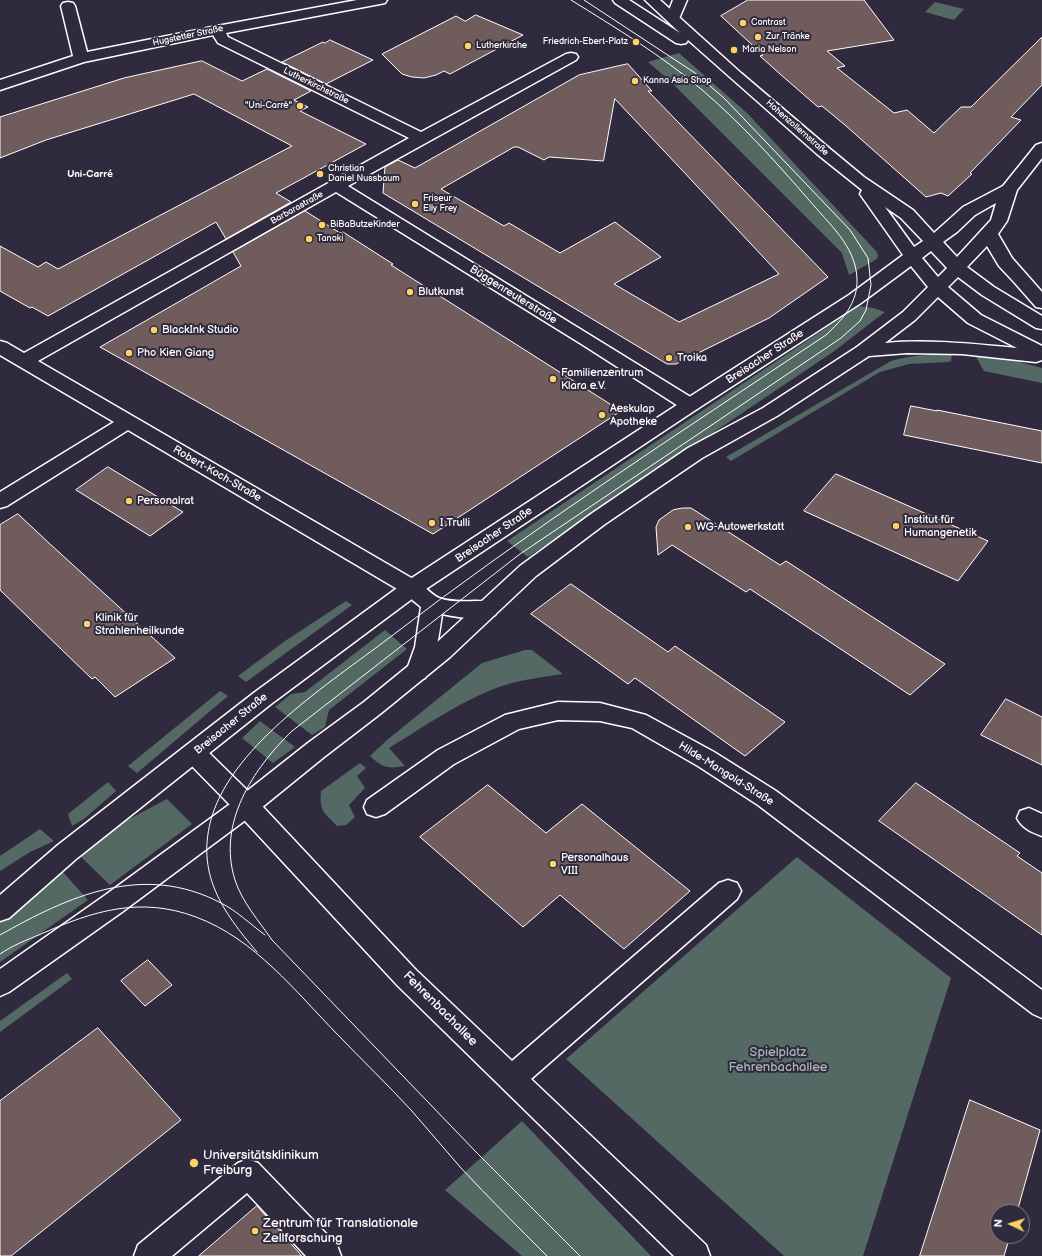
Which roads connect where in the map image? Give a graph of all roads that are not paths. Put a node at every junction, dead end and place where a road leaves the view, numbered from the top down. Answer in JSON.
{"nodes":[{"id":1,"x":379,"y":0,"type":"edge"},
{"id":2,"x":620,"y":0,"type":"edge"},
{"id":3,"x":652,"y":0,"type":"edge"},
{"id":4,"x":680,"y":0,"type":"edge"},
{"id":5,"x":68,"y":6,"type":"dead end"},
{"id":6,"x":673,"y":18,"type":"junction"},
{"id":7,"x":216,"y":30,"type":"junction"},
{"id":8,"x":571,"y":57,"type":"dead end"},
{"id":9,"x":81,"y":58,"type":"junction"},
{"id":10,"x":736,"y":76,"type":"junction"},
{"id":11,"x":0,"y":85,"type":"edge"},
{"id":12,"x":421,"y":138,"type":"junction"},
{"id":13,"x":1042,"y":148,"type":"edge"},
{"id":14,"x":858,"y":180,"type":"junction"},
{"id":15,"x":337,"y":186,"type":"junction"},
{"id":16,"x":1009,"y":189,"type":"junction"},
{"id":17,"x":989,"y":234,"type":"junction"},
{"id":18,"x":933,"y":242,"type":"junction"},
{"id":19,"x":912,"y":257,"type":"junction"},
{"id":20,"x":957,"y":268,"type":"junction"},
{"id":21,"x":938,"y":287,"type":"junction"},
{"id":22,"x":1042,"y":303,"type":"edge"},
{"id":23,"x":1042,"y":324,"type":"edge"},
{"id":24,"x":0,"y":347,"type":"edge"},
{"id":25,"x":864,"y":351,"type":"junction"},
{"id":26,"x":1042,"y":353,"type":"edge"},
{"id":27,"x":1042,"y":356,"type":"edge"},
{"id":28,"x":24,"y":361,"type":"junction"},
{"id":29,"x":690,"y":405,"type":"junction"},
{"id":30,"x":128,"y":422,"type":"junction"},
{"id":31,"x":0,"y":501,"type":"edge"},
{"id":32,"x":412,"y":588,"type":"junction"},
{"id":33,"x":432,"y":604,"type":"junction"},
{"id":34,"x":487,"y":609,"type":"junction"},
{"id":35,"x":417,"y":672,"type":"junction"},
{"id":36,"x":194,"y":753,"type":"junction"},
{"id":37,"x":246,"y":806,"type":"junction"},
{"id":38,"x":376,"y":807,"type":"dead end"},
{"id":39,"x":728,"y":891,"type":"dead end"},
{"id":40,"x":0,"y":910,"type":"edge"},
{"id":41,"x":0,"y":984,"type":"edge"},
{"id":42,"x":1042,"y":1006,"type":"edge"},
{"id":43,"x":511,"y":1080,"type":"junction"},
{"id":44,"x":150,"y":1256,"type":"edge"},
{"id":45,"x":326,"y":1256,"type":"edge"},
{"id":46,"x":694,"y":1256,"type":"edge"}],
"edges":[{"from":1,"to":7,"type":"main road","name":"Hugstetter Straße"},
{"from":2,"to":10,"type":"main road","name":"Hohenzollernstraße"},
{"from":3,"to":6,"type":"main road","name":"Hohenzollernstraße"},
{"from":4,"to":6,"type":"main road"},
{"from":5,"to":9,"type":"main road"},
{"from":6,"to":10,"type":"main road","name":"Hohenzollernstraße"},
{"from":7,"to":9,"type":"main road","name":"Hugstetter Straße"},
{"from":7,"to":12,"type":"main road","name":"Lutherkirchstraße"},
{"from":8,"to":12,"type":"main road","name":"Barbarastraße"},
{"from":9,"to":11,"type":"main road","name":"Hugstetter Straße"},
{"from":10,"to":14,"type":"main road","name":"Hohenzollernstraße"},
{"from":12,"to":15,"type":"main road","name":"Barbarastraße"},
{"from":13,"to":16,"type":"main road","name":"Breisacher Straße"},
{"from":14,"to":18,"type":"main road","name":"Hohenzollernstraße"},
{"from":14,"to":19,"type":"main road","name":"Hohenzollernstraße"},
{"from":15,"to":28,"type":"main road","name":"Barbarastraße"},
{"from":15,"to":29,"type":"main road","name":"Büggenreuterstraße"},
{"from":16,"to":17,"type":"main road","name":"Breisacher Straße"},
{"from":16,"to":18,"type":"main road","name":"Breisacher Straße"},
{"from":17,"to":20,"type":"main road","name":"Breisacher Straße"},
{"from":17,"to":22,"type":"main road"},
{"from":18,"to":19,"type":"main road","name":"Breisacher Straße"},
{"from":18,"to":20,"type":"main road","name":"Hohenzollernstraße"},
{"from":19,"to":21,"type":"main road","name":"Hohenzollernstraße"},
{"from":19,"to":29,"type":"main road","name":"Breisacher Straße"},
{"from":20,"to":21,"type":"main road","name":"Breisacher Straße"},
{"from":20,"to":23,"type":"main road","name":"Hohenzollernstraße"},
{"from":21,"to":25,"type":"main road","name":"Breisacher Straße"},
{"from":21,"to":26,"type":"main road","name":"Hohenzollernstraße"},
{"from":24,"to":28,"type":"main road","name":"Robert-Koch-Straße"},
{"from":25,"to":27,"type":"main road"},
{"from":25,"to":34,"type":"main road","name":"Breisacher Straße"},
{"from":28,"to":30,"type":"main road","name":"Robert-Koch-Straße"},
{"from":29,"to":32,"type":"main road","name":"Breisacher Straße"},
{"from":30,"to":31,"type":"main road"},
{"from":30,"to":32,"type":"main road","name":"Robert-Koch-Straße"},
{"from":32,"to":33,"type":"main road","name":"Robert-Koch-Straße"},
{"from":32,"to":36,"type":"main road","name":"Breisacher Straße"},
{"from":33,"to":34,"type":"main road"},
{"from":33,"to":35,"type":"main road"},
{"from":34,"to":35,"type":"main road","name":"Breisacher Straße"},
{"from":35,"to":37,"type":"main road","name":"Breisacher Straße"},
{"from":36,"to":37,"type":"main road","name":"Fehrenbachallee"},
{"from":36,"to":40,"type":"main road","name":"Breisacher Straße"},
{"from":37,"to":41,"type":"main road","name":"Breisacher Straße"},
{"from":37,"to":43,"type":"main road","name":"Fehrenbachallee"},
{"from":38,"to":42,"type":"main road","name":"Hilde-Mangold-Straße"},
{"from":39,"to":43,"type":"main road"},
{"from":43,"to":46,"type":"main road","name":"Fehrenbachallee"},
{"from":44,"to":45,"type":"main road"}]}
